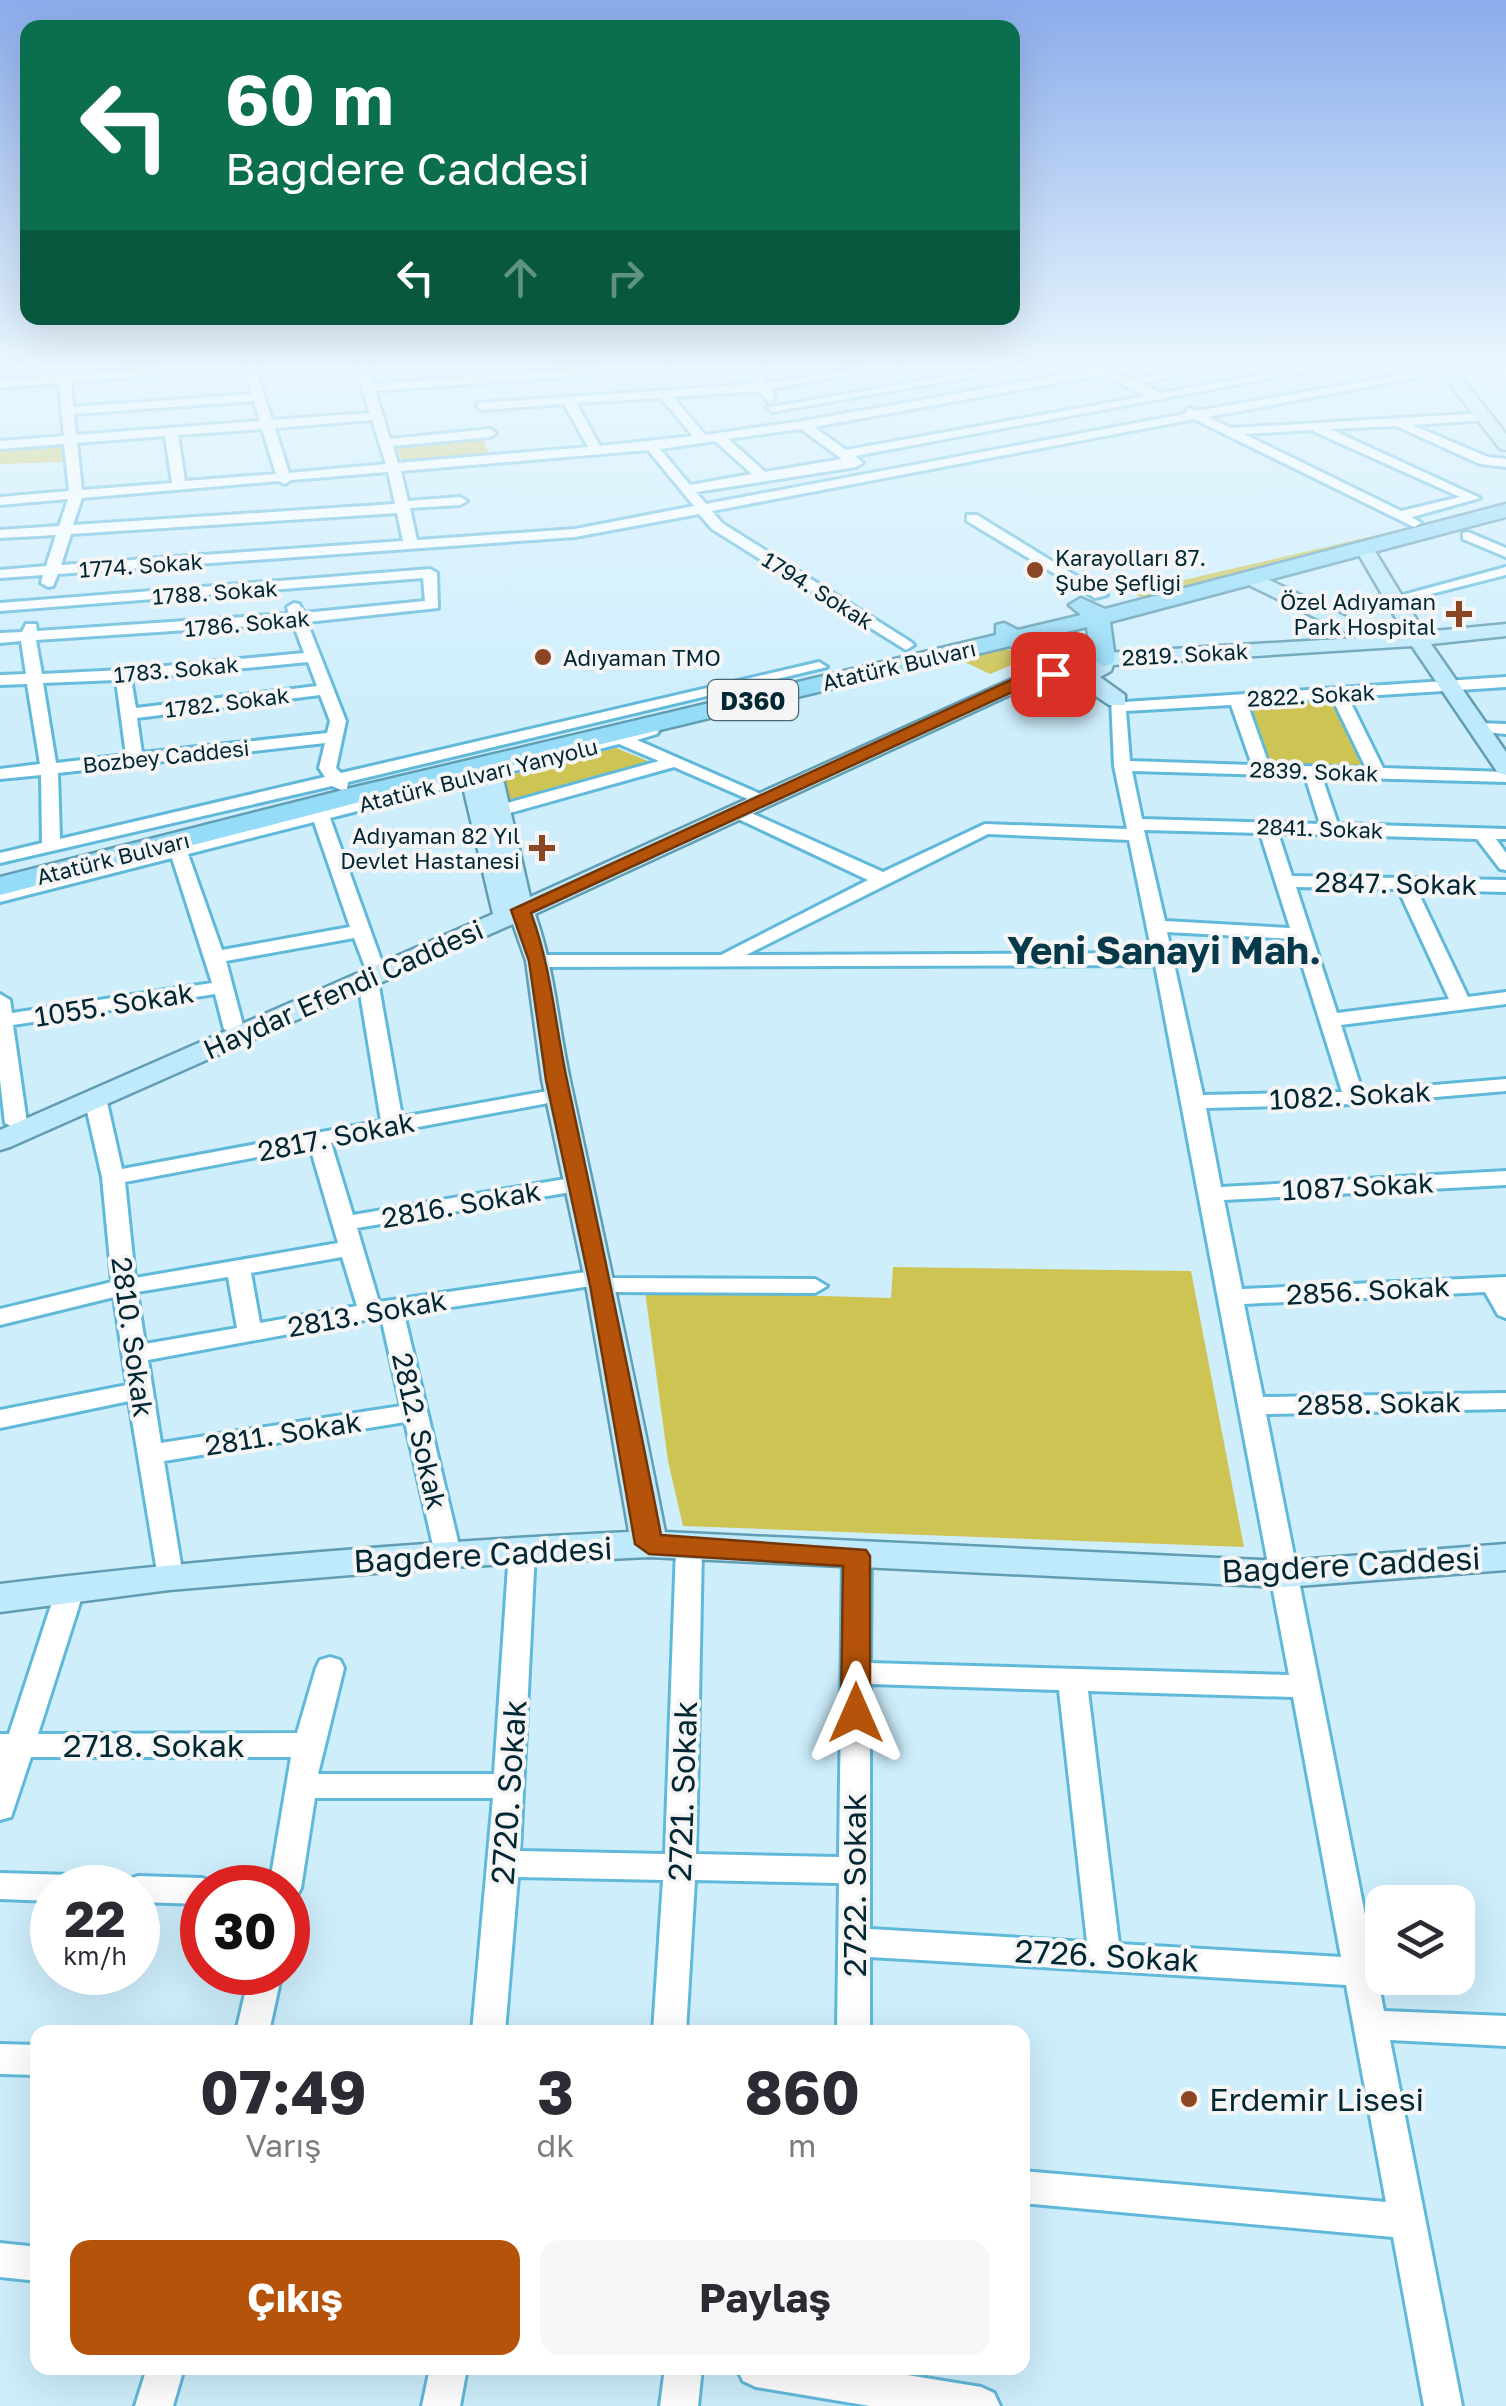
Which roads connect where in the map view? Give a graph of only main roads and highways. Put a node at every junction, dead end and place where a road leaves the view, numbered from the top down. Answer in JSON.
{"nodes":[{"id":1,"x":1502,"y":510,"type":"edge"},
{"id":2,"x":1364,"y":548,"type":"junction"},
{"id":3,"x":1250,"y":578,"type":"junction"},
{"id":4,"x":1098,"y":607,"type":"junction"},
{"id":5,"x":1007,"y":629,"type":"junction"},
{"id":6,"x":1506,"y":630,"type":"edge"},
{"id":7,"x":1418,"y":640,"type":"junction"},
{"id":8,"x":1381,"y":643,"type":"junction"},
{"id":9,"x":1104,"y":661,"type":"junction"},
{"id":10,"x":1059,"y":669,"type":"junction"},
{"id":11,"x":829,"y":673,"type":"junction"},
{"id":12,"x":1506,"y":768,"type":"edge"},
{"id":13,"x":0,"y":869,"type":"edge"},
{"id":14,"x":0,"y":886,"type":"edge"},
{"id":15,"x":514,"y":907,"type":"junction"},
{"id":16,"x":371,"y":974,"type":"junction"},
{"id":17,"x":5,"y":1131,"type":"edge"},
{"id":18,"x":649,"y":1544,"type":"junction"},
{"id":19,"x":1506,"y":1557,"type":"edge"},
{"id":20,"x":0,"y":1598,"type":"edge"}],
"edges":[{"from":1,"to":2,"type":"highway","name":"Atatürk Bulvarı","number":"D360"},
{"from":1,"to":4,"type":"highway","name":"Atatürk Bulvarı","number":"D360"},
{"from":2,"to":3,"type":"highway","name":"Atatürk Bulvarı","number":"D360"},
{"from":2,"to":7,"type":"main road"},
{"from":3,"to":4,"type":"highway","name":"Atatürk Bulvarı","number":"D360"},
{"from":3,"to":8,"type":"main road"},
{"from":4,"to":5,"type":"highway","name":"Atatürk Bulvarı","number":"D360"},
{"from":4,"to":5,"type":"highway","name":"Atatürk Bulvarı","number":"D360"},
{"from":4,"to":9,"type":"highway"},
{"from":5,"to":10,"type":"highway"},
{"from":5,"to":11,"type":"highway","name":"Atatürk Bulvarı","number":"D360"},
{"from":5,"to":11,"type":"highway","name":"Atatürk Bulvarı","number":"D360"},
{"from":6,"to":7,"type":"main road","name":"2819. Sokak"},
{"from":7,"to":8,"type":"main road","name":"2819. Sokak"},
{"from":7,"to":12,"type":"main road"},
{"from":8,"to":9,"type":"main road","name":"2819. Sokak"},
{"from":9,"to":10,"type":"main road","name":"2819. Sokak"},
{"from":9,"to":10,"type":"main road"},
{"from":10,"to":15,"type":"main road","name":"Haydar Efendi Caddesi"},
{"from":11,"to":13,"type":"highway","name":"Atatürk Bulvarı","number":"D360"},
{"from":11,"to":14,"type":"highway","name":"Atatürk Bulvarı","number":"D360"},
{"from":15,"to":15,"type":"main road"},
{"from":15,"to":16,"type":"main road","name":"Haydar Efendi Caddesi"},
{"from":15,"to":18,"type":"main road"},
{"from":16,"to":17,"type":"main road","name":"Haydar Efendi Caddesi"},
{"from":16,"to":17,"type":"main road","name":"Haydar Efendi Caddesi"},
{"from":18,"to":19,"type":"main road","name":"Bagdere Caddesi"},
{"from":18,"to":20,"type":"main road","name":"Bagdere Caddesi"}]}
